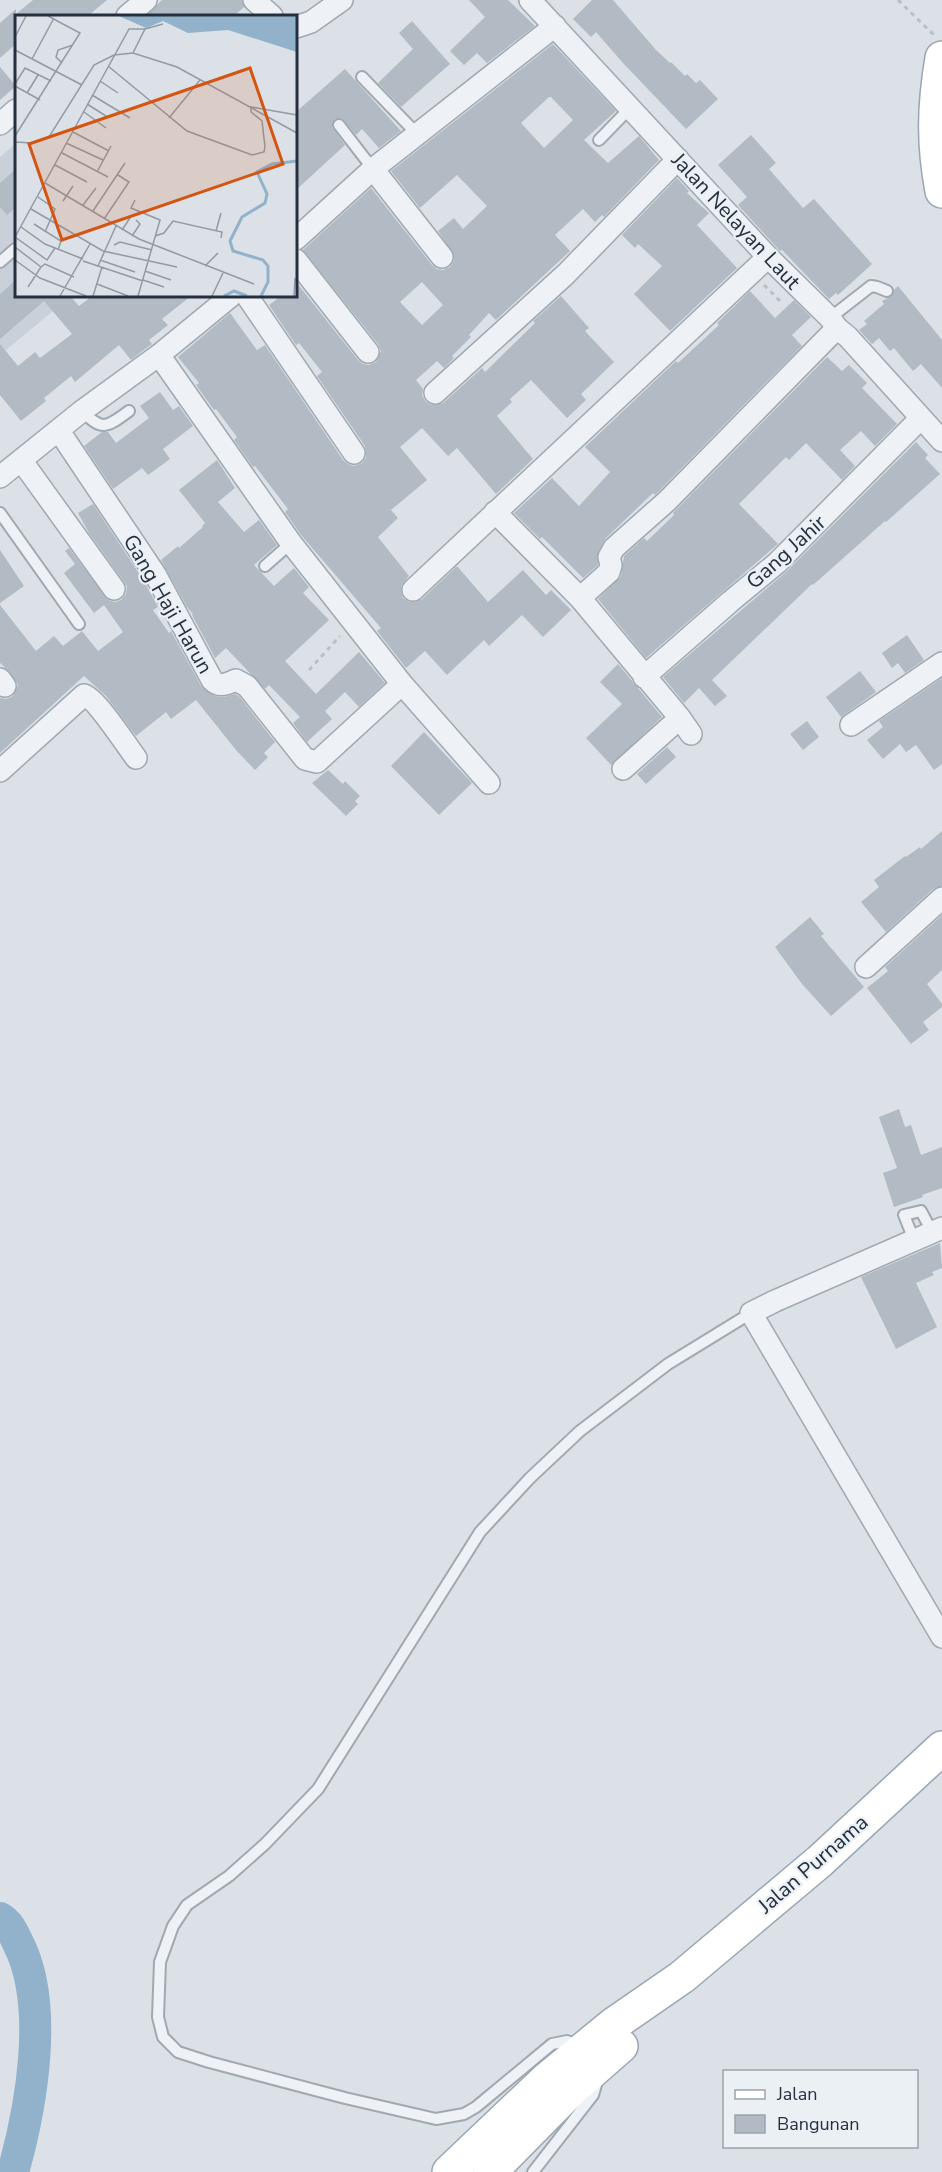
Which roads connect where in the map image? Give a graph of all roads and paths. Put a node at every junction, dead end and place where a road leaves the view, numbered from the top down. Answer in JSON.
{"nodes":[{"id":1,"x":146,"y":0,"type":"edge"},
{"id":2,"x":254,"y":0,"type":"edge"},
{"id":3,"x":342,"y":0,"type":"edge"},
{"id":4,"x":530,"y":0,"type":"edge"},
{"id":5,"x":898,"y":0,"type":"edge"},
{"id":6,"x":129,"y":15,"type":"edge"},
{"id":7,"x":271,"y":15,"type":"edge"},
{"id":8,"x":555,"y":26,"type":"junction"},
{"id":9,"x":297,"y":27,"type":"edge"},
{"id":10,"x":938,"y":47,"type":"edge"},
{"id":11,"x":362,"y":76,"type":"dead end"},
{"id":12,"x":630,"y":108,"type":"junction"},
{"id":13,"x":15,"y":111,"type":"edge"},
{"id":14,"x":0,"y":124,"type":"edge"},
{"id":15,"x":339,"y":125,"type":"dead end"},
{"id":16,"x":418,"y":135,"type":"junction"},
{"id":17,"x":599,"y":140,"type":"dead end"},
{"id":18,"x":678,"y":159,"type":"junction"},
{"id":19,"x":373,"y":169,"type":"junction"},
{"id":20,"x":942,"y":191,"type":"edge"},
{"id":21,"x":297,"y":238,"type":"edge"},
{"id":22,"x":15,"y":249,"type":"dead end"},
{"id":23,"x":442,"y":257,"type":"dead end"},
{"id":24,"x":768,"y":257,"type":"junction"},
{"id":25,"x":297,"y":261,"type":"edge"},
{"id":26,"x":0,"y":262,"type":"edge"},
{"id":27,"x":887,"y":291,"type":"dead end"},
{"id":28,"x":230,"y":297,"type":"edge"},
{"id":29,"x":248,"y":297,"type":"edge"},
{"id":30,"x":833,"y":323,"type":"junction"},
{"id":31,"x":368,"y":352,"type":"dead end"},
{"id":32,"x":159,"y":355,"type":"junction"},
{"id":33,"x":435,"y":393,"type":"dead end"},
{"id":34,"x":82,"y":411,"type":"junction"},
{"id":35,"x":129,"y":411,"type":"dead end"},
{"id":36,"x":920,"y":419,"type":"junction"},
{"id":37,"x":59,"y":431,"type":"junction"},
{"id":38,"x":942,"y":441,"type":"edge"},
{"id":39,"x":354,"y":453,"type":"dead end"},
{"id":40,"x":21,"y":459,"type":"junction"},
{"id":41,"x":0,"y":477,"type":"edge"},
{"id":42,"x":495,"y":512,"type":"junction"},
{"id":43,"x":0,"y":513,"type":"edge"},
{"id":44,"x":291,"y":543,"type":"junction"},
{"id":45,"x":265,"y":566,"type":"dead end"},
{"id":46,"x":114,"y":590,"type":"dead end"},
{"id":47,"x":413,"y":590,"type":"dead end"},
{"id":48,"x":580,"y":598,"type":"junction"},
{"id":49,"x":354,"y":621,"type":"junction"},
{"id":50,"x":79,"y":624,"type":"dead end"},
{"id":51,"x":942,"y":663,"type":"edge"},
{"id":52,"x":309,"y":670,"type":"dead end"},
{"id":53,"x":644,"y":677,"type":"junction"},
{"id":54,"x":402,"y":684,"type":"junction"},
{"id":55,"x":851,"y":725,"type":"dead end"},
{"id":56,"x":136,"y":758,"type":"dead end"},
{"id":57,"x":623,"y":769,"type":"dead end"},
{"id":58,"x":0,"y":771,"type":"edge"},
{"id":59,"x":489,"y":783,"type":"dead end"},
{"id":60,"x":942,"y":898,"type":"edge"},
{"id":61,"x":866,"y":967,"type":"dead end"},
{"id":62,"x":929,"y":1233,"type":"edge"},
{"id":63,"x":752,"y":1313,"type":"junction"},
{"id":64,"x":942,"y":1637,"type":"edge"},
{"id":65,"x":942,"y":1748,"type":"edge"},
{"id":66,"x":592,"y":2057,"type":"junction"},
{"id":67,"x":449,"y":2172,"type":"edge"},
{"id":68,"x":490,"y":2172,"type":"edge"},
{"id":69,"x":534,"y":2172,"type":"edge"}],
"edges":[{"from":1,"to":6,"type":"street"},
{"from":2,"to":7,"type":"street"},
{"from":3,"to":9,"type":"street"},
{"from":4,"to":8,"type":"street","name":"Jalan Nelayan Laut"},
{"from":5,"to":10,"type":"path"},
{"from":8,"to":12,"type":"street","name":"Jalan Nelayan Laut"},
{"from":8,"to":16,"type":"street"},
{"from":10,"to":20,"type":"main road"},
{"from":11,"to":16,"type":"lane"},
{"from":12,"to":17,"type":"lane"},
{"from":12,"to":18,"type":"street","name":"Jalan Nelayan Laut"},
{"from":13,"to":14,"type":"street"},
{"from":15,"to":19,"type":"lane"},
{"from":16,"to":19,"type":"street"},
{"from":18,"to":24,"type":"street","name":"Jalan Nelayan Laut"},
{"from":18,"to":33,"type":"street"},
{"from":19,"to":21,"type":"street"},
{"from":19,"to":23,"type":"street"},
{"from":22,"to":26,"type":"lane"},
{"from":24,"to":30,"type":"street","name":"Jalan Nelayan Laut"},
{"from":24,"to":42,"type":"street"},
{"from":25,"to":31,"type":"street"},
{"from":27,"to":30,"type":"lane"},
{"from":28,"to":32,"type":"street"},
{"from":29,"to":39,"type":"street"},
{"from":30,"to":36,"type":"street","name":"Jalan Nelayan Laut"},
{"from":30,"to":48,"type":"street"},
{"from":32,"to":34,"type":"street"},
{"from":32,"to":44,"type":"street"},
{"from":34,"to":35,"type":"lane"},
{"from":34,"to":37,"type":"street"},
{"from":36,"to":38,"type":"street","name":"Jalan Nelayan Laut"},
{"from":36,"to":53,"type":"street","name":"Gang Jahir"},
{"from":37,"to":40,"type":"street"},
{"from":37,"to":54,"type":"street","name":"Gang Haji Harun"},
{"from":40,"to":41,"type":"street"},
{"from":40,"to":46,"type":"street"},
{"from":42,"to":47,"type":"street"},
{"from":42,"to":48,"type":"street"},
{"from":43,"to":50,"type":"lane"},
{"from":44,"to":45,"type":"lane"},
{"from":44,"to":49,"type":"street"},
{"from":48,"to":53,"type":"street"},
{"from":49,"to":52,"type":"path"},
{"from":49,"to":54,"type":"street"},
{"from":51,"to":55,"type":"street"},
{"from":53,"to":57,"type":"street"},
{"from":54,"to":59,"type":"street"},
{"from":56,"to":58,"type":"street"},
{"from":60,"to":61,"type":"street"},
{"from":62,"to":63,"type":"street"},
{"from":63,"to":64,"type":"street"},
{"from":63,"to":66,"type":"lane"},
{"from":65,"to":66,"type":"main road","name":"Jalan Purnama"},
{"from":66,"to":67,"type":"main road","name":"Jalan Purnama"},
{"from":66,"to":68,"type":"main road","name":"Jalan Purnama"},
{"from":66,"to":69,"type":"lane"}]}
